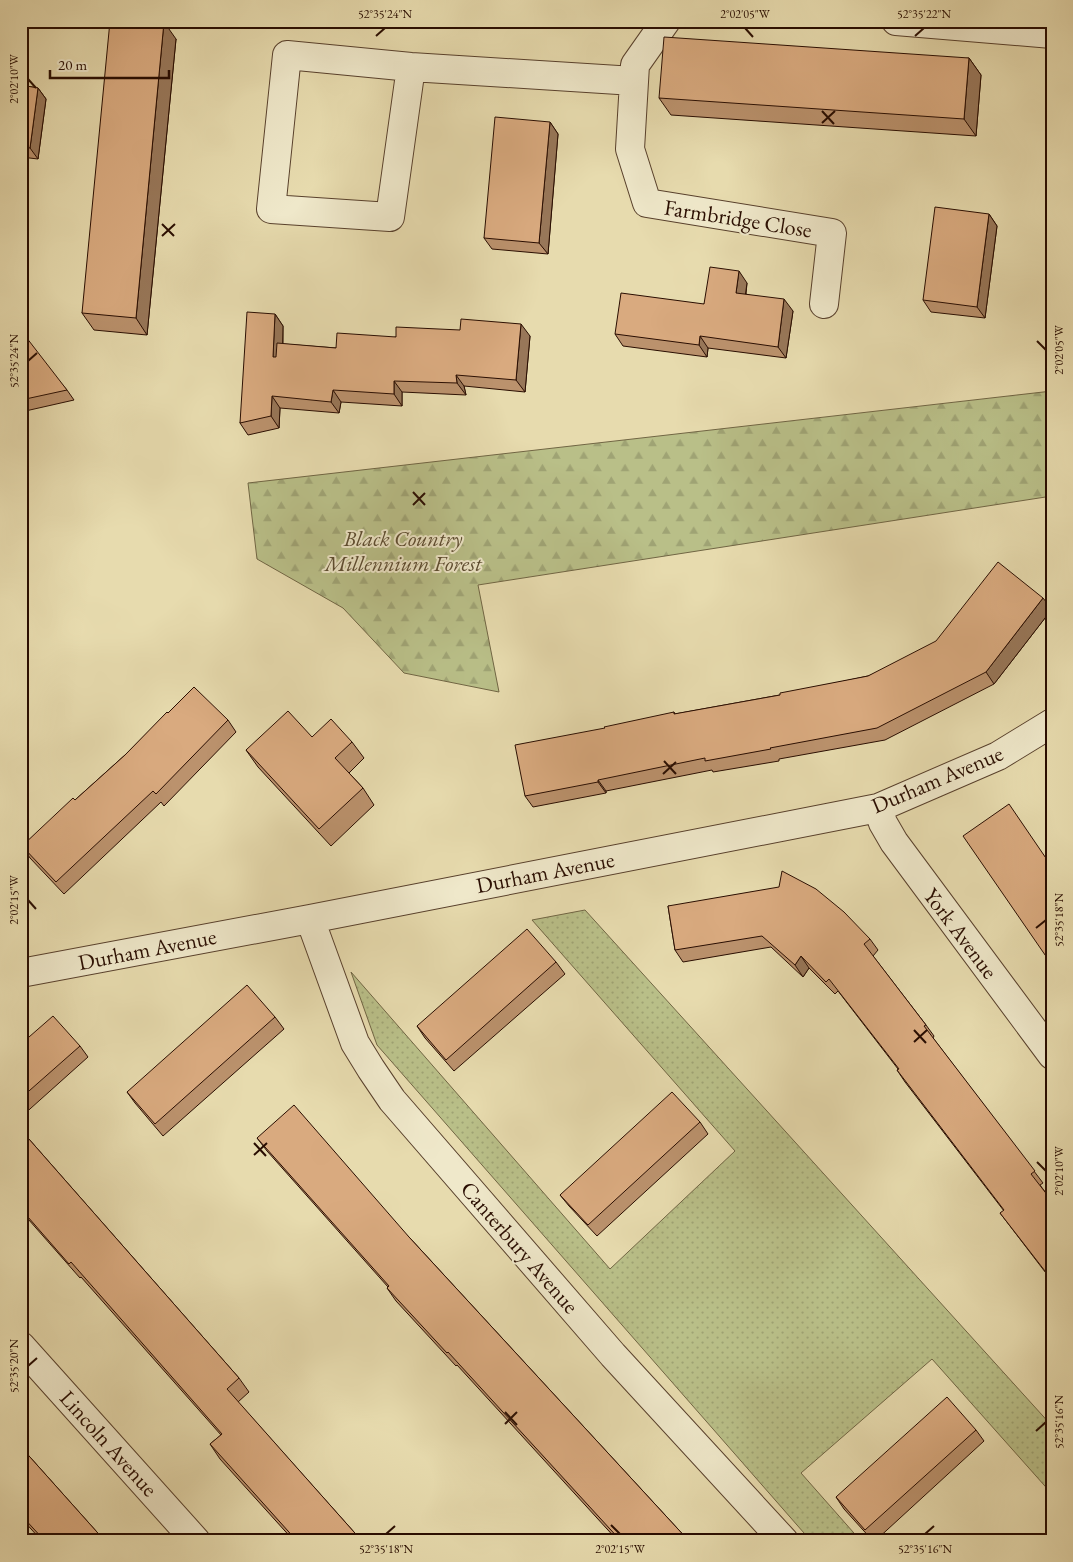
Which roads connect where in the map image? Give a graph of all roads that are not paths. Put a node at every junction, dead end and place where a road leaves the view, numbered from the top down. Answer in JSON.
{"nodes":[{"id":1,"x":666,"y":21,"type":"edge"},
{"id":2,"x":896,"y":21,"type":"edge"},
{"id":3,"x":942,"y":23,"type":"edge"},
{"id":4,"x":1052,"y":34,"type":"edge"},
{"id":5,"x":411,"y":67,"type":"junction"},
{"id":6,"x":634,"y":81,"type":"junction"},
{"id":7,"x":824,"y":304,"type":"dead end"},
{"id":8,"x":1052,"y":723,"type":"edge"},
{"id":9,"x":878,"y":808,"type":"junction"},
{"id":10,"x":310,"y":919,"type":"junction"},
{"id":11,"x":21,"y":973,"type":"edge"},
{"id":12,"x":1052,"y":1055,"type":"edge"},
{"id":13,"x":21,"y":1346,"type":"edge"},
{"id":14,"x":196,"y":1541,"type":"edge"},
{"id":15,"x":784,"y":1541,"type":"edge"}],
"edges":[{"from":1,"to":6,"type":"street","name":"Farmbridge Close"},
{"from":2,"to":3,"type":"street"},
{"from":3,"to":4,"type":"street"},
{"from":5,"to":5,"type":"street"},
{"from":5,"to":6,"type":"street"},
{"from":6,"to":7,"type":"street","name":"Farmbridge Close"},
{"from":8,"to":9,"type":"street","name":"Durham Avenue"},
{"from":9,"to":10,"type":"street","name":"Durham Avenue"},
{"from":9,"to":12,"type":"street","name":"York Avenue"},
{"from":10,"to":11,"type":"street","name":"Durham Avenue"},
{"from":10,"to":15,"type":"street","name":"Canterbury Avenue"},
{"from":13,"to":14,"type":"street","name":"Lincoln Avenue"}]}
